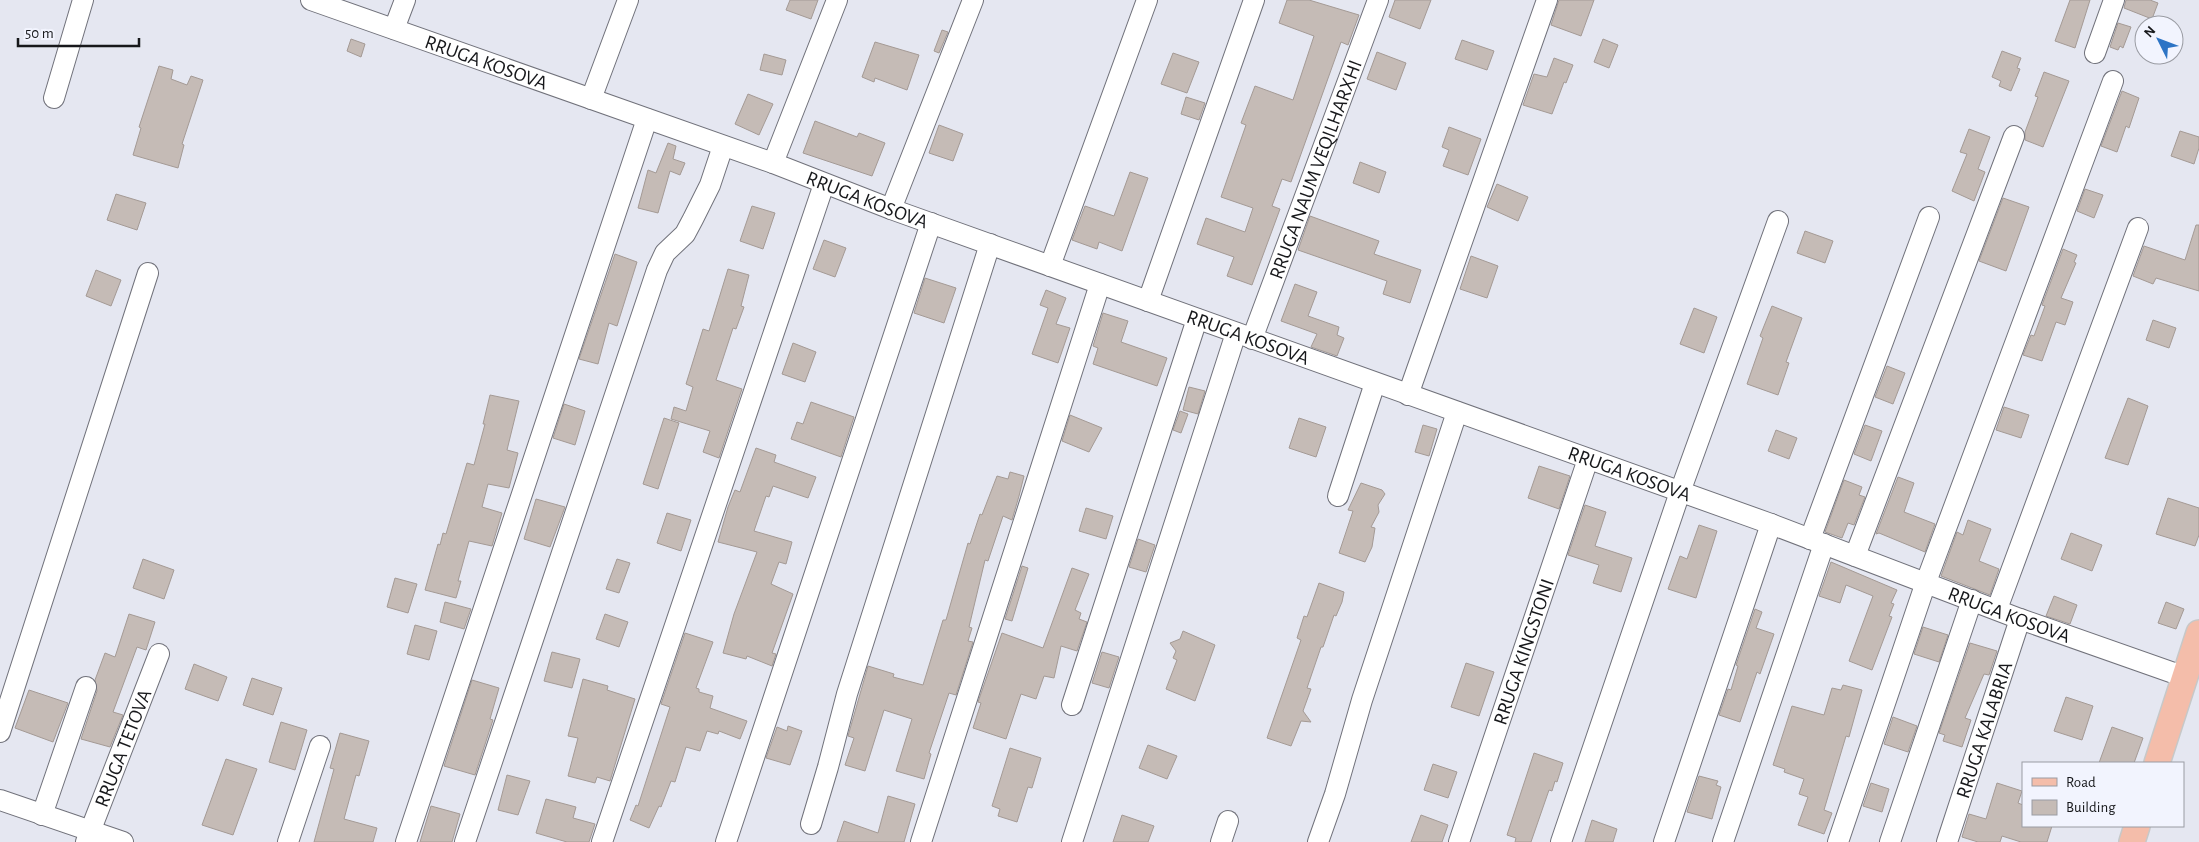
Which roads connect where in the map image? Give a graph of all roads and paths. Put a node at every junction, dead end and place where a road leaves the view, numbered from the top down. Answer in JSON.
{"nodes":[{"id":1,"x":83,"y":0,"type":"edge"},
{"id":2,"x":311,"y":0,"type":"edge"},
{"id":3,"x":406,"y":0,"type":"edge"},
{"id":4,"x":628,"y":0,"type":"edge"},
{"id":5,"x":837,"y":0,"type":"edge"},
{"id":6,"x":973,"y":0,"type":"edge"},
{"id":7,"x":1147,"y":0,"type":"edge"},
{"id":8,"x":1254,"y":0,"type":"edge"},
{"id":9,"x":1378,"y":0,"type":"edge"},
{"id":10,"x":1547,"y":0,"type":"edge"},
{"id":11,"x":2114,"y":0,"type":"edge"},
{"id":12,"x":394,"y":29,"type":"junction"},
{"id":13,"x":2095,"y":52,"type":"dead end"},
{"id":14,"x":2113,"y":81,"type":"dead end"},
{"id":15,"x":54,"y":98,"type":"dead end"},
{"id":16,"x":591,"y":99,"type":"junction"},
{"id":17,"x":647,"y":119,"type":"junction"},
{"id":18,"x":2014,"y":136,"type":"dead end"},
{"id":19,"x":723,"y":146,"type":"junction"},
{"id":20,"x":772,"y":163,"type":"junction"},
{"id":21,"x":824,"y":184,"type":"junction"},
{"id":22,"x":892,"y":209,"type":"junction"},
{"id":23,"x":1929,"y":217,"type":"dead end"},
{"id":24,"x":1778,"y":221,"type":"dead end"},
{"id":25,"x":930,"y":223,"type":"junction"},
{"id":26,"x":2138,"y":228,"type":"dead end"},
{"id":27,"x":990,"y":244,"type":"junction"},
{"id":28,"x":1050,"y":266,"type":"junction"},
{"id":29,"x":148,"y":273,"type":"dead end"},
{"id":30,"x":1100,"y":284,"type":"junction"},
{"id":31,"x":1148,"y":301,"type":"junction"},
{"id":32,"x":1197,"y":319,"type":"junction"},
{"id":33,"x":1244,"y":336,"type":"junction"},
{"id":34,"x":1375,"y":384,"type":"junction"},
{"id":35,"x":1408,"y":395,"type":"junction"},
{"id":36,"x":1457,"y":412,"type":"junction"},
{"id":37,"x":1588,"y":460,"type":"junction"},
{"id":38,"x":1680,"y":492,"type":"junction"},
{"id":39,"x":1338,"y":496,"type":"dead end"},
{"id":40,"x":1771,"y":524,"type":"junction"},
{"id":41,"x":1817,"y":542,"type":"junction"},
{"id":42,"x":1856,"y":556,"type":"junction"},
{"id":43,"x":1926,"y":582,"type":"junction"},
{"id":44,"x":1972,"y":600,"type":"junction"},
{"id":45,"x":1997,"y":610,"type":"junction"},
{"id":46,"x":2020,"y":619,"type":"junction"},
{"id":47,"x":2199,"y":632,"type":"edge"},
{"id":48,"x":159,"y":654,"type":"dead end"},
{"id":49,"x":2191,"y":667,"type":"edge"},
{"id":50,"x":86,"y":687,"type":"dead end"},
{"id":51,"x":1072,"y":705,"type":"dead end"},
{"id":52,"x":0,"y":732,"type":"edge"},
{"id":53,"x":320,"y":746,"type":"dead end"},
{"id":54,"x":2157,"y":762,"type":"edge"},
{"id":55,"x":0,"y":800,"type":"edge"},
{"id":56,"x":42,"y":814,"type":"junction"},
{"id":57,"x":1228,"y":821,"type":"dead end"},
{"id":58,"x":811,"y":824,"type":"dead end"},
{"id":59,"x":2137,"y":827,"type":"edge"},
{"id":60,"x":88,"y":836,"type":"edge"},
{"id":61,"x":123,"y":842,"type":"edge"},
{"id":62,"x":288,"y":842,"type":"edge"},
{"id":63,"x":406,"y":842,"type":"edge"},
{"id":64,"x":465,"y":842,"type":"edge"},
{"id":65,"x":602,"y":842,"type":"edge"},
{"id":66,"x":726,"y":842,"type":"edge"},
{"id":67,"x":921,"y":842,"type":"edge"},
{"id":68,"x":1072,"y":842,"type":"edge"},
{"id":69,"x":1221,"y":842,"type":"edge"},
{"id":70,"x":1318,"y":842,"type":"edge"},
{"id":71,"x":1459,"y":842,"type":"edge"},
{"id":72,"x":1561,"y":842,"type":"edge"},
{"id":73,"x":1664,"y":842,"type":"edge"},
{"id":74,"x":1723,"y":842,"type":"edge"},
{"id":75,"x":1838,"y":842,"type":"edge"},
{"id":76,"x":1890,"y":842,"type":"edge"},
{"id":77,"x":1946,"y":842,"type":"edge"},
{"id":78,"x":2132,"y":842,"type":"edge"}],
"edges":[{"from":1,"to":15,"type":"street"},
{"from":2,"to":12,"type":"street","name":"RRUGA KOSOVA"},
{"from":3,"to":12,"type":"street"},
{"from":4,"to":16,"type":"street"},
{"from":5,"to":20,"type":"street"},
{"from":6,"to":22,"type":"street"},
{"from":7,"to":28,"type":"street"},
{"from":8,"to":31,"type":"street"},
{"from":9,"to":33,"type":"street","name":"RRUGA NAUM VEQILHARXHI"},
{"from":10,"to":35,"type":"street"},
{"from":11,"to":13,"type":"street"},
{"from":12,"to":16,"type":"street","name":"RRUGA KOSOVA"},
{"from":14,"to":43,"type":"street"},
{"from":16,"to":17,"type":"street","name":"RRUGA KOSOVA"},
{"from":17,"to":19,"type":"street","name":"RRUGA KOSOVA"},
{"from":17,"to":63,"type":"street"},
{"from":18,"to":42,"type":"street"},
{"from":19,"to":20,"type":"street","name":"RRUGA KOSOVA"},
{"from":19,"to":64,"type":"street"},
{"from":20,"to":21,"type":"street","name":"RRUGA KOSOVA"},
{"from":21,"to":22,"type":"street","name":"RRUGA KOSOVA"},
{"from":21,"to":65,"type":"street"},
{"from":22,"to":25,"type":"street","name":"RRUGA KOSOVA"},
{"from":23,"to":41,"type":"street"},
{"from":24,"to":38,"type":"street"},
{"from":25,"to":27,"type":"street","name":"RRUGA KOSOVA"},
{"from":25,"to":66,"type":"street"},
{"from":26,"to":45,"type":"street"},
{"from":27,"to":28,"type":"street","name":"RRUGA KOSOVA"},
{"from":27,"to":58,"type":"street"},
{"from":28,"to":30,"type":"street","name":"RRUGA KOSOVA"},
{"from":29,"to":52,"type":"street"},
{"from":30,"to":31,"type":"street","name":"RRUGA KOSOVA"},
{"from":30,"to":67,"type":"street"},
{"from":31,"to":32,"type":"street","name":"RRUGA KOSOVA"},
{"from":32,"to":33,"type":"street","name":"RRUGA KOSOVA"},
{"from":32,"to":51,"type":"street"},
{"from":33,"to":34,"type":"street","name":"RRUGA KOSOVA"},
{"from":33,"to":68,"type":"street","name":"RRUGA NAUM VEQILHARXHI"},
{"from":34,"to":35,"type":"street","name":"RRUGA KOSOVA"},
{"from":34,"to":39,"type":"street"},
{"from":35,"to":36,"type":"street","name":"RRUGA KOSOVA"},
{"from":36,"to":37,"type":"street","name":"RRUGA KOSOVA"},
{"from":36,"to":70,"type":"street"},
{"from":37,"to":38,"type":"street","name":"RRUGA KOSOVA"},
{"from":37,"to":71,"type":"street","name":"RRUGA KINGSTONI"},
{"from":38,"to":40,"type":"street","name":"RRUGA KOSOVA"},
{"from":38,"to":72,"type":"street"},
{"from":40,"to":41,"type":"street","name":"RRUGA KOSOVA"},
{"from":40,"to":73,"type":"street"},
{"from":41,"to":42,"type":"street","name":"RRUGA KOSOVA"},
{"from":41,"to":74,"type":"street"},
{"from":42,"to":43,"type":"street","name":"RRUGA KOSOVA"},
{"from":43,"to":44,"type":"street","name":"RRUGA KOSOVA"},
{"from":43,"to":75,"type":"street"},
{"from":44,"to":45,"type":"street","name":"RRUGA KOSOVA"},
{"from":44,"to":76,"type":"street"},
{"from":45,"to":46,"type":"street","name":"RRUGA KOSOVA"},
{"from":46,"to":49,"type":"street","name":"RRUGA KOSOVA"},
{"from":46,"to":77,"type":"street","name":"RRUGA KALABRIA"},
{"from":47,"to":49,"type":"main road"},
{"from":48,"to":60,"type":"street","name":"RRUGA TETOVA"},
{"from":49,"to":54,"type":"main road"},
{"from":50,"to":56,"type":"street"},
{"from":53,"to":62,"type":"street"},
{"from":55,"to":56,"type":"street"},
{"from":56,"to":60,"type":"street"},
{"from":57,"to":69,"type":"street"},
{"from":59,"to":78,"type":"main road"},
{"from":60,"to":61,"type":"street"}]}
